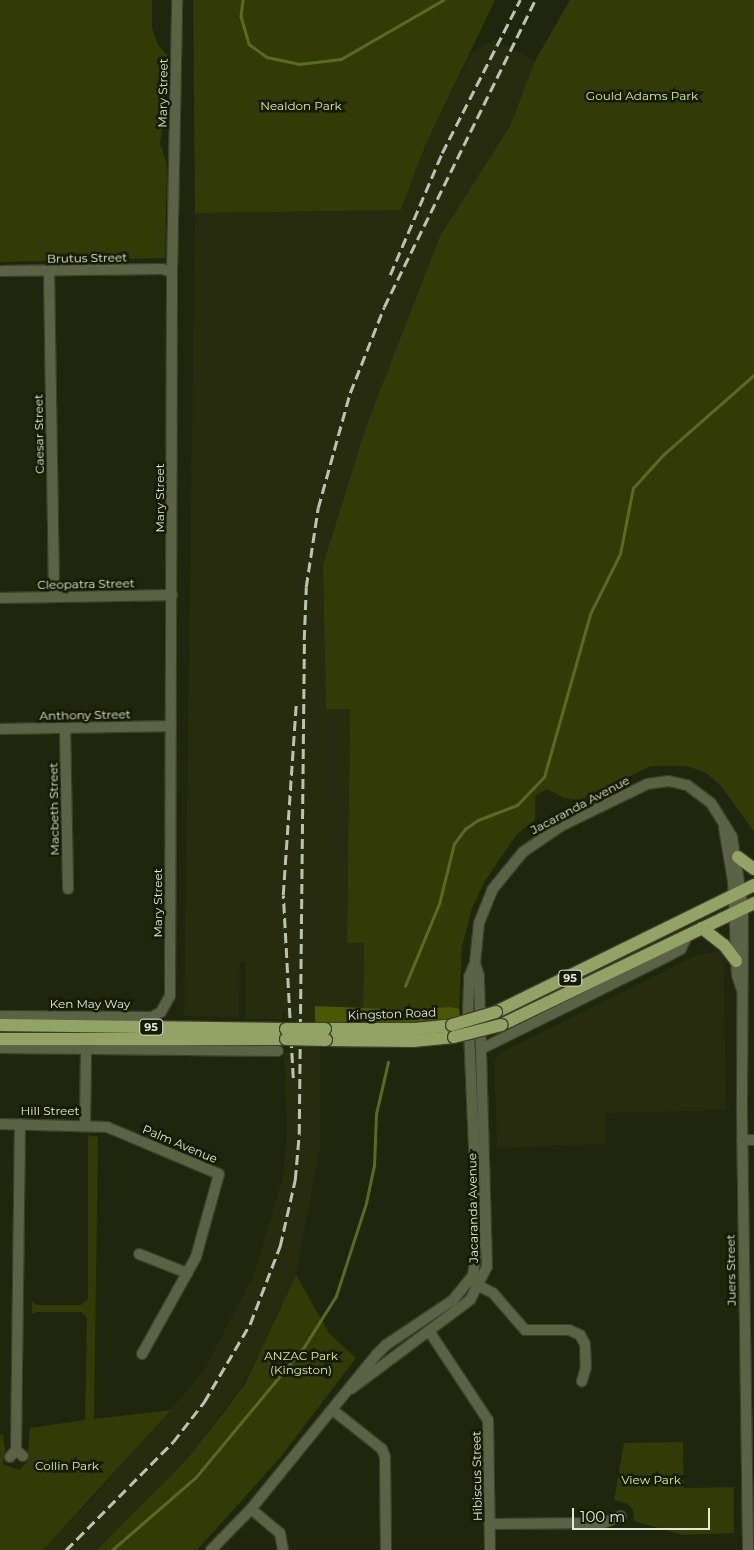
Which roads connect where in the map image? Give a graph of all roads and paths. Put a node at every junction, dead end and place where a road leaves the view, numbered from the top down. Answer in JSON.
{"nodes":[{"id":1,"x":177,"y":0,"type":"edge"},
{"id":2,"x":1,"y":271,"type":"dead end"},
{"id":3,"x":49,"y":271,"type":"junction"},
{"id":4,"x":172,"y":272,"type":"junction"},
{"id":5,"x":172,"y":595,"type":"junction"},
{"id":6,"x":54,"y":597,"type":"junction"},
{"id":7,"x":0,"y":598,"type":"edge"},
{"id":8,"x":171,"y":726,"type":"junction"},
{"id":9,"x":65,"y":728,"type":"junction"},
{"id":10,"x":0,"y":729,"type":"edge"},
{"id":11,"x":724,"y":828,"type":"junction"},
{"id":12,"x":738,"y":857,"type":"junction"},
{"id":13,"x":754,"y":869,"type":"edge"},
{"id":14,"x":754,"y":885,"type":"edge"},
{"id":15,"x":68,"y":889,"type":"dead end"},
{"id":16,"x":738,"y":893,"type":"junction"},
{"id":17,"x":744,"y":908,"type":"edge"},
{"id":18,"x":702,"y":928,"type":"junction"},
{"id":19,"x":687,"y":936,"type":"junction"},
{"id":20,"x":736,"y":961,"type":"junction"},
{"id":21,"x":475,"y":963,"type":"junction"},
{"id":22,"x":742,"y":990,"type":"junction"},
{"id":23,"x":170,"y":996,"type":"joint"},
{"id":24,"x":0,"y":1016,"type":"edge"},
{"id":25,"x":0,"y":1026,"type":"edge"},
{"id":26,"x":453,"y":1031,"type":"junction"},
{"id":27,"x":286,"y":1034,"type":"junction"},
{"id":28,"x":0,"y":1039,"type":"edge"},
{"id":29,"x":0,"y":1048,"type":"edge"},
{"id":30,"x":86,"y":1049,"type":"junction"},
{"id":31,"x":481,"y":1049,"type":"junction"},
{"id":32,"x":278,"y":1050,"type":"dead end"},
{"id":33,"x":0,"y":1124,"type":"edge"},
{"id":34,"x":20,"y":1124,"type":"junction"},
{"id":35,"x":85,"y":1124,"type":"junction"},
{"id":36,"x":742,"y":1140,"type":"junction"},
{"id":37,"x":754,"y":1140,"type":"edge"},
{"id":38,"x":139,"y":1254,"type":"dead end"},
{"id":39,"x":186,"y":1273,"type":"junction"},
{"id":40,"x":475,"y":1284,"type":"junction"},
{"id":41,"x":429,"y":1331,"type":"junction"},
{"id":42,"x":396,"y":1338,"type":"junction"},
{"id":43,"x":403,"y":1348,"type":"junction"},
{"id":44,"x":142,"y":1354,"type":"dead end"},
{"id":45,"x":582,"y":1381,"type":"dead end"},
{"id":46,"x":350,"y":1389,"type":"junction"},
{"id":47,"x":334,"y":1411,"type":"junction"},
{"id":48,"x":16,"y":1455,"type":"dead end"},
{"id":49,"x":250,"y":1509,"type":"junction"},
{"id":50,"x":621,"y":1516,"type":"dead end"},
{"id":51,"x":490,"y":1524,"type":"junction"},
{"id":52,"x":211,"y":1550,"type":"edge"},
{"id":53,"x":283,"y":1550,"type":"edge"},
{"id":54,"x":386,"y":1550,"type":"edge"},
{"id":55,"x":490,"y":1550,"type":"edge"},
{"id":56,"x":748,"y":1550,"type":"edge"}],
"edges":[{"from":1,"to":4,"type":"street","name":"Mary Street"},
{"from":2,"to":3,"type":"street","name":"Brutus Street"},
{"from":3,"to":4,"type":"street","name":"Brutus Street"},
{"from":3,"to":6,"type":"street","name":"Caesar Street"},
{"from":4,"to":5,"type":"street","name":"Mary Street"},
{"from":5,"to":6,"type":"street","name":"Cleopatra Street"},
{"from":5,"to":8,"type":"street","name":"Mary Street"},
{"from":6,"to":7,"type":"street","name":"Cleopatra Street"},
{"from":8,"to":9,"type":"street","name":"Anthony Street"},
{"from":8,"to":23,"type":"street","name":"Mary Street"},
{"from":9,"to":10,"type":"street","name":"Anthony Street"},
{"from":9,"to":15,"type":"street","name":"Macbeth Street"},
{"from":11,"to":12,"type":"street","name":"Jacaranda Avenue"},
{"from":11,"to":16,"type":"street","name":"Jacaranda Avenue"},
{"from":11,"to":21,"type":"street","name":"Jacaranda Avenue"},
{"from":12,"to":13,"type":"main road"},
{"from":12,"to":16,"type":"street","name":"Jacaranda Avenue"},
{"from":14,"to":16,"type":"main road","name":"Kingston Road","number":"95"},
{"from":16,"to":17,"type":"street","name":"Jacaranda Avenue"},
{"from":16,"to":26,"type":"main road","name":"Kingston Road","number":"95","bridge":true},
{"from":17,"to":18,"type":"main road","name":"Kingston Road","number":"95"},
{"from":17,"to":20,"type":"street","name":"Juers Street"},
{"from":17,"to":22,"type":"street","name":"Juers Street"},
{"from":18,"to":19,"type":"main road","name":"Kingston Road","number":"95"},
{"from":18,"to":20,"type":"main road"},
{"from":19,"to":26,"type":"main road","name":"Kingston Road","number":"95","bridge":true},
{"from":19,"to":31,"type":"street","name":"Kingston Road"},
{"from":20,"to":22,"type":"street","name":"Juers Street"},
{"from":21,"to":31,"type":"street","name":"Jacaranda Avenue"},
{"from":21,"to":40,"type":"street","name":"Jacaranda Avenue"},
{"from":22,"to":36,"type":"street","name":"Juers Street"},
{"from":23,"to":24,"type":"street","name":"Ken May Way"},
{"from":25,"to":27,"type":"main road","name":"Kingston Road","number":"95"},
{"from":26,"to":27,"type":"main road","name":"Kingston Road","number":"95","bridge":true},
{"from":27,"to":28,"type":"main road","name":"Kingston Road","number":"95"},
{"from":29,"to":30,"type":"street"},
{"from":30,"to":32,"type":"street"},
{"from":30,"to":35,"type":"street","name":"Hill Street"},
{"from":31,"to":40,"type":"street","name":"Jacaranda Avenue"},
{"from":33,"to":34,"type":"street","name":"Hill Street"},
{"from":34,"to":35,"type":"street","name":"Hill Street"},
{"from":34,"to":48,"type":"street"},
{"from":35,"to":39,"type":"street","name":"Palm Avenue"},
{"from":36,"to":37,"type":"street"},
{"from":36,"to":56,"type":"street","name":"Juers Street"},
{"from":38,"to":39,"type":"street"},
{"from":39,"to":44,"type":"street","name":"Palm Avenue"},
{"from":40,"to":41,"type":"street","name":"Jacaranda Avenue"},
{"from":40,"to":42,"type":"street","name":"Jacaranda Avenue"},
{"from":40,"to":45,"type":"street"},
{"from":41,"to":43,"type":"street","name":"Jacaranda Avenue"},
{"from":41,"to":51,"type":"street","name":"Hibiscus Street"},
{"from":42,"to":43,"type":"street"},
{"from":42,"to":46,"type":"street","name":"Jacaranda Avenue"},
{"from":43,"to":46,"type":"street","name":"Jacaranda Avenue"},
{"from":46,"to":47,"type":"street","name":"Jacaranda Avenue"},
{"from":47,"to":49,"type":"street","name":"Jacaranda Avenue"},
{"from":47,"to":54,"type":"street"},
{"from":49,"to":52,"type":"street","name":"Jacaranda Avenue"},
{"from":49,"to":53,"type":"street"},
{"from":50,"to":51,"type":"street"},
{"from":51,"to":55,"type":"street","name":"Hibiscus Street"}]}
